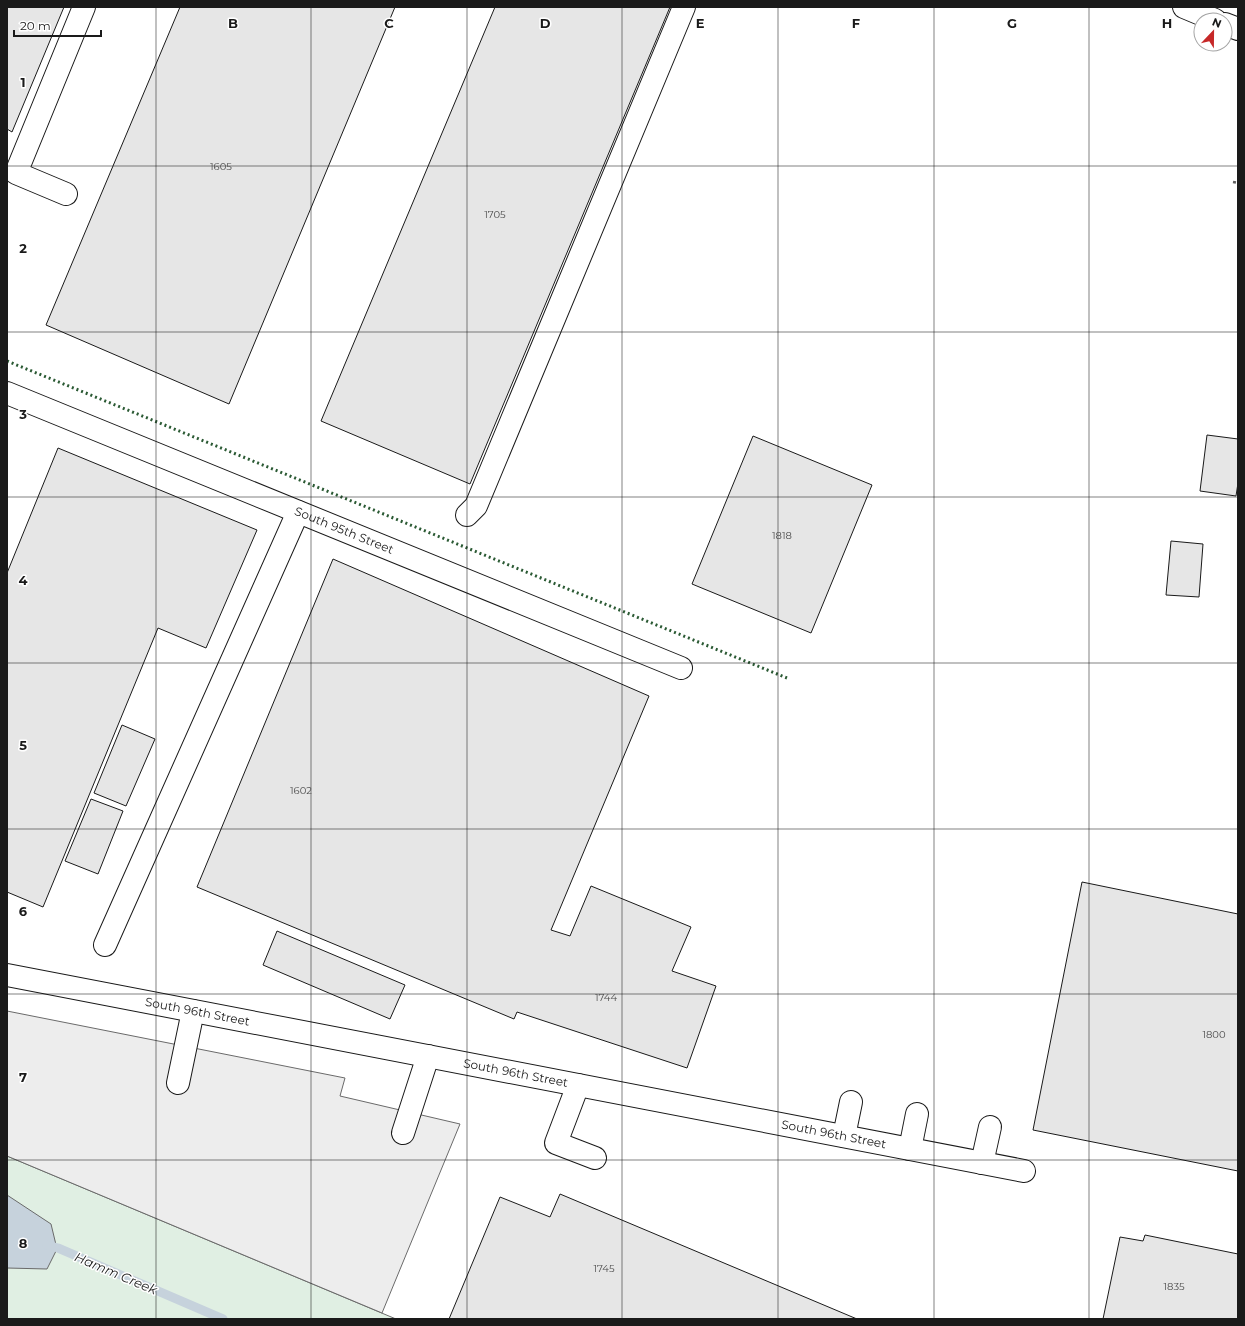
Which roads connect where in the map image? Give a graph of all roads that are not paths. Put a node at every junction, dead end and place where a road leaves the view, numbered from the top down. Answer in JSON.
{"nodes":[{"id":1,"x":84,"y":7,"type":"edge"},
{"id":2,"x":684,"y":7,"type":"edge"},
{"id":3,"x":1184,"y":7,"type":"edge"},
{"id":4,"x":1196,"y":12,"type":"edge"},
{"id":5,"x":66,"y":194,"type":"dead end"},
{"id":6,"x":7,"y":393,"type":"edge"},
{"id":7,"x":298,"y":512,"type":"junction"},
{"id":8,"x":467,"y":515,"type":"dead end"},
{"id":9,"x":681,"y":668,"type":"dead end"},
{"id":10,"x":105,"y":945,"type":"dead end"},
{"id":11,"x":7,"y":975,"type":"edge"},
{"id":12,"x":193,"y":1011,"type":"junction"},
{"id":13,"x":428,"y":1056,"type":"junction"},
{"id":14,"x":178,"y":1083,"type":"dead end"},
{"id":15,"x":578,"y":1085,"type":"junction"},
{"id":16,"x":851,"y":1102,"type":"dead end"},
{"id":17,"x":917,"y":1114,"type":"dead end"},
{"id":18,"x":990,"y":1127,"type":"dead end"},
{"id":19,"x":403,"y":1133,"type":"dead end"},
{"id":20,"x":844,"y":1136,"type":"junction"},
{"id":21,"x":910,"y":1149,"type":"junction"},
{"id":22,"x":595,"y":1158,"type":"dead end"},
{"id":23,"x":982,"y":1163,"type":"junction"},
{"id":24,"x":1024,"y":1171,"type":"dead end"}],
"edges":[{"from":1,"to":5,"type":"street"},
{"from":2,"to":8,"type":"street"},
{"from":3,"to":4,"type":"street"},
{"from":6,"to":7,"type":"street","name":"South 95th Street"},
{"from":7,"to":9,"type":"street","name":"South 95th Street"},
{"from":7,"to":10,"type":"street"},
{"from":11,"to":12,"type":"street","name":"South 96th Street"},
{"from":12,"to":13,"type":"street","name":"South 96th Street"},
{"from":12,"to":14,"type":"street"},
{"from":13,"to":15,"type":"street","name":"South 96th Street"},
{"from":13,"to":19,"type":"street"},
{"from":15,"to":20,"type":"street","name":"South 96th Street"},
{"from":15,"to":22,"type":"street"},
{"from":16,"to":20,"type":"street"},
{"from":17,"to":21,"type":"street"},
{"from":18,"to":23,"type":"street"},
{"from":20,"to":21,"type":"street","name":"South 96th Street"},
{"from":21,"to":23,"type":"street","name":"South 96th Street"},
{"from":23,"to":24,"type":"street","name":"South 96th Street"}]}
